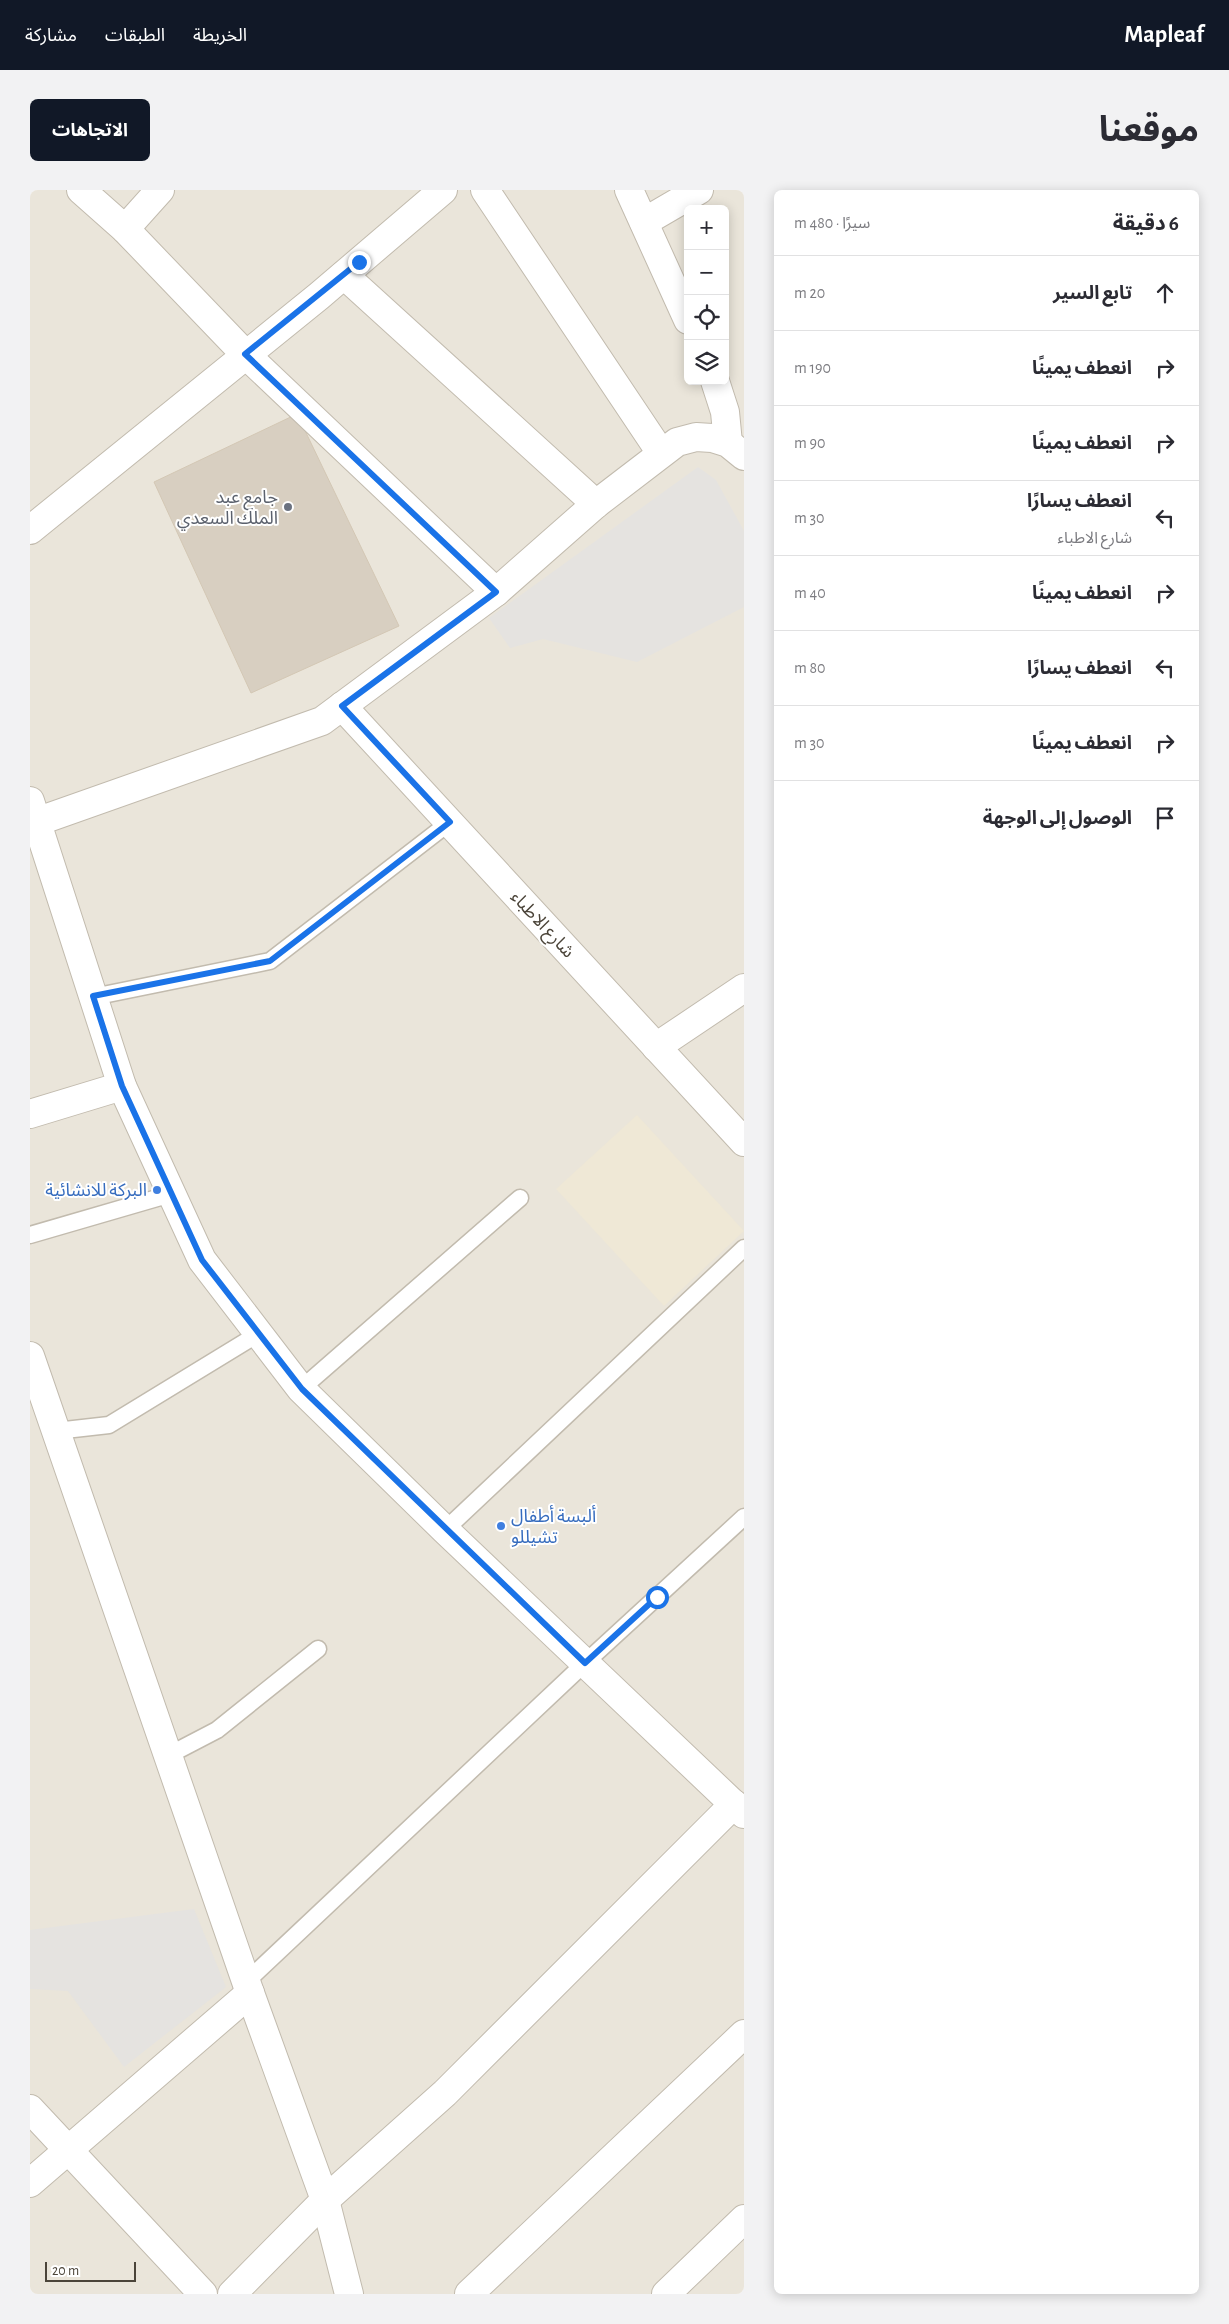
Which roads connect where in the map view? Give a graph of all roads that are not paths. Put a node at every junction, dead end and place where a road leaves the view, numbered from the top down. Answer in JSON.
{"nodes":[{"id":1,"x":81,"y":190,"type":"edge"},
{"id":2,"x":160,"y":190,"type":"edge"},
{"id":3,"x":485,"y":190,"type":"edge"},
{"id":4,"x":629,"y":190,"type":"edge"},
{"id":5,"x":699,"y":190,"type":"edge"},
{"id":6,"x":433,"y":193,"type":"edge"},
{"id":7,"x":644,"y":222,"type":"junction"},
{"id":8,"x":125,"y":229,"type":"junction"},
{"id":9,"x":344,"y":275,"type":"junction"},
{"id":10,"x":684,"y":311,"type":"edge"},
{"id":11,"x":245,"y":354,"type":"junction"},
{"id":12,"x":716,"y":385,"type":"edge"},
{"id":13,"x":736,"y":450,"type":"edge"},
{"id":14,"x":661,"y":453,"type":"junction"},
{"id":15,"x":596,"y":504,"type":"junction"},
{"id":16,"x":30,"y":530,"type":"edge"},
{"id":17,"x":496,"y":592,"type":"junction"},
{"id":18,"x":342,"y":706,"type":"junction"},
{"id":19,"x":33,"y":812,"type":"edge"},
{"id":20,"x":450,"y":822,"type":"junction"},
{"id":21,"x":744,"y":988,"type":"edge"},
{"id":22,"x":93,"y":996,"type":"junction"},
{"id":23,"x":656,"y":1047,"type":"junction"},
{"id":24,"x":122,"y":1086,"type":"junction"},
{"id":25,"x":30,"y":1114,"type":"edge"},
{"id":26,"x":744,"y":1142,"type":"edge"},
{"id":27,"x":171,"y":1194,"type":"junction"},
{"id":28,"x":520,"y":1198,"type":"dead end"},
{"id":29,"x":30,"y":1235,"type":"edge"},
{"id":30,"x":744,"y":1248,"type":"edge"},
{"id":31,"x":258,"y":1334,"type":"junction"},
{"id":32,"x":31,"y":1364,"type":"edge"},
{"id":33,"x":302,"y":1389,"type":"junction"},
{"id":34,"x":56,"y":1430,"type":"junction"},
{"id":35,"x":744,"y":1517,"type":"edge"},
{"id":36,"x":446,"y":1530,"type":"junction"},
{"id":37,"x":318,"y":1649,"type":"dead end"},
{"id":38,"x":585,"y":1663,"type":"junction"},
{"id":39,"x":168,"y":1755,"type":"junction"},
{"id":40,"x":741,"y":1804,"type":"edge"},
{"id":41,"x":249,"y":1987,"type":"junction"},
{"id":42,"x":744,"y":2034,"type":"edge"},
{"id":43,"x":30,"y":2109,"type":"edge"},
{"id":44,"x":68,"y":2150,"type":"junction"},
{"id":45,"x":30,"y":2183,"type":"edge"},
{"id":46,"x":324,"y":2200,"type":"junction"},
{"id":47,"x":744,"y":2219,"type":"edge"},
{"id":48,"x":203,"y":2294,"type":"edge"},
{"id":49,"x":232,"y":2294,"type":"edge"},
{"id":50,"x":349,"y":2294,"type":"edge"},
{"id":51,"x":468,"y":2294,"type":"edge"},
{"id":52,"x":666,"y":2294,"type":"edge"}],
"edges":[{"from":1,"to":8,"type":"street"},
{"from":2,"to":8,"type":"street"},
{"from":3,"to":14,"type":"street"},
{"from":4,"to":7,"type":"street"},
{"from":5,"to":7,"type":"street"},
{"from":6,"to":9,"type":"street"},
{"from":7,"to":10,"type":"street"},
{"from":8,"to":11,"type":"street"},
{"from":9,"to":11,"type":"street"},
{"from":9,"to":15,"type":"street"},
{"from":11,"to":16,"type":"street"},
{"from":11,"to":17,"type":"street"},
{"from":12,"to":13,"type":"street"},
{"from":13,"to":14,"type":"street"},
{"from":14,"to":15,"type":"street"},
{"from":15,"to":17,"type":"street"},
{"from":17,"to":18,"type":"street"},
{"from":18,"to":19,"type":"street"},
{"from":18,"to":20,"type":"street","name":"شارع الاطباء"},
{"from":19,"to":22,"type":"street"},
{"from":20,"to":22,"type":"lane"},
{"from":20,"to":23,"type":"street","name":"شارع الاطباء"},
{"from":21,"to":23,"type":"street"},
{"from":22,"to":24,"type":"street"},
{"from":23,"to":26,"type":"street","name":"شارع الاطباء"},
{"from":24,"to":25,"type":"street"},
{"from":24,"to":27,"type":"street"},
{"from":27,"to":29,"type":"lane"},
{"from":27,"to":31,"type":"street"},
{"from":28,"to":33,"type":"lane"},
{"from":30,"to":36,"type":"lane"},
{"from":31,"to":33,"type":"street"},
{"from":31,"to":34,"type":"lane"},
{"from":32,"to":34,"type":"street"},
{"from":33,"to":36,"type":"street"},
{"from":34,"to":39,"type":"street"},
{"from":35,"to":38,"type":"lane"},
{"from":36,"to":38,"type":"street"},
{"from":37,"to":39,"type":"lane"},
{"from":38,"to":40,"type":"street"},
{"from":38,"to":41,"type":"lane"},
{"from":39,"to":41,"type":"street"},
{"from":40,"to":46,"type":"street"},
{"from":41,"to":44,"type":"street"},
{"from":41,"to":46,"type":"street"},
{"from":42,"to":51,"type":"street"},
{"from":43,"to":44,"type":"street"},
{"from":44,"to":45,"type":"street"},
{"from":44,"to":48,"type":"street"},
{"from":46,"to":49,"type":"street"},
{"from":46,"to":50,"type":"street"},
{"from":47,"to":52,"type":"street"}]}
